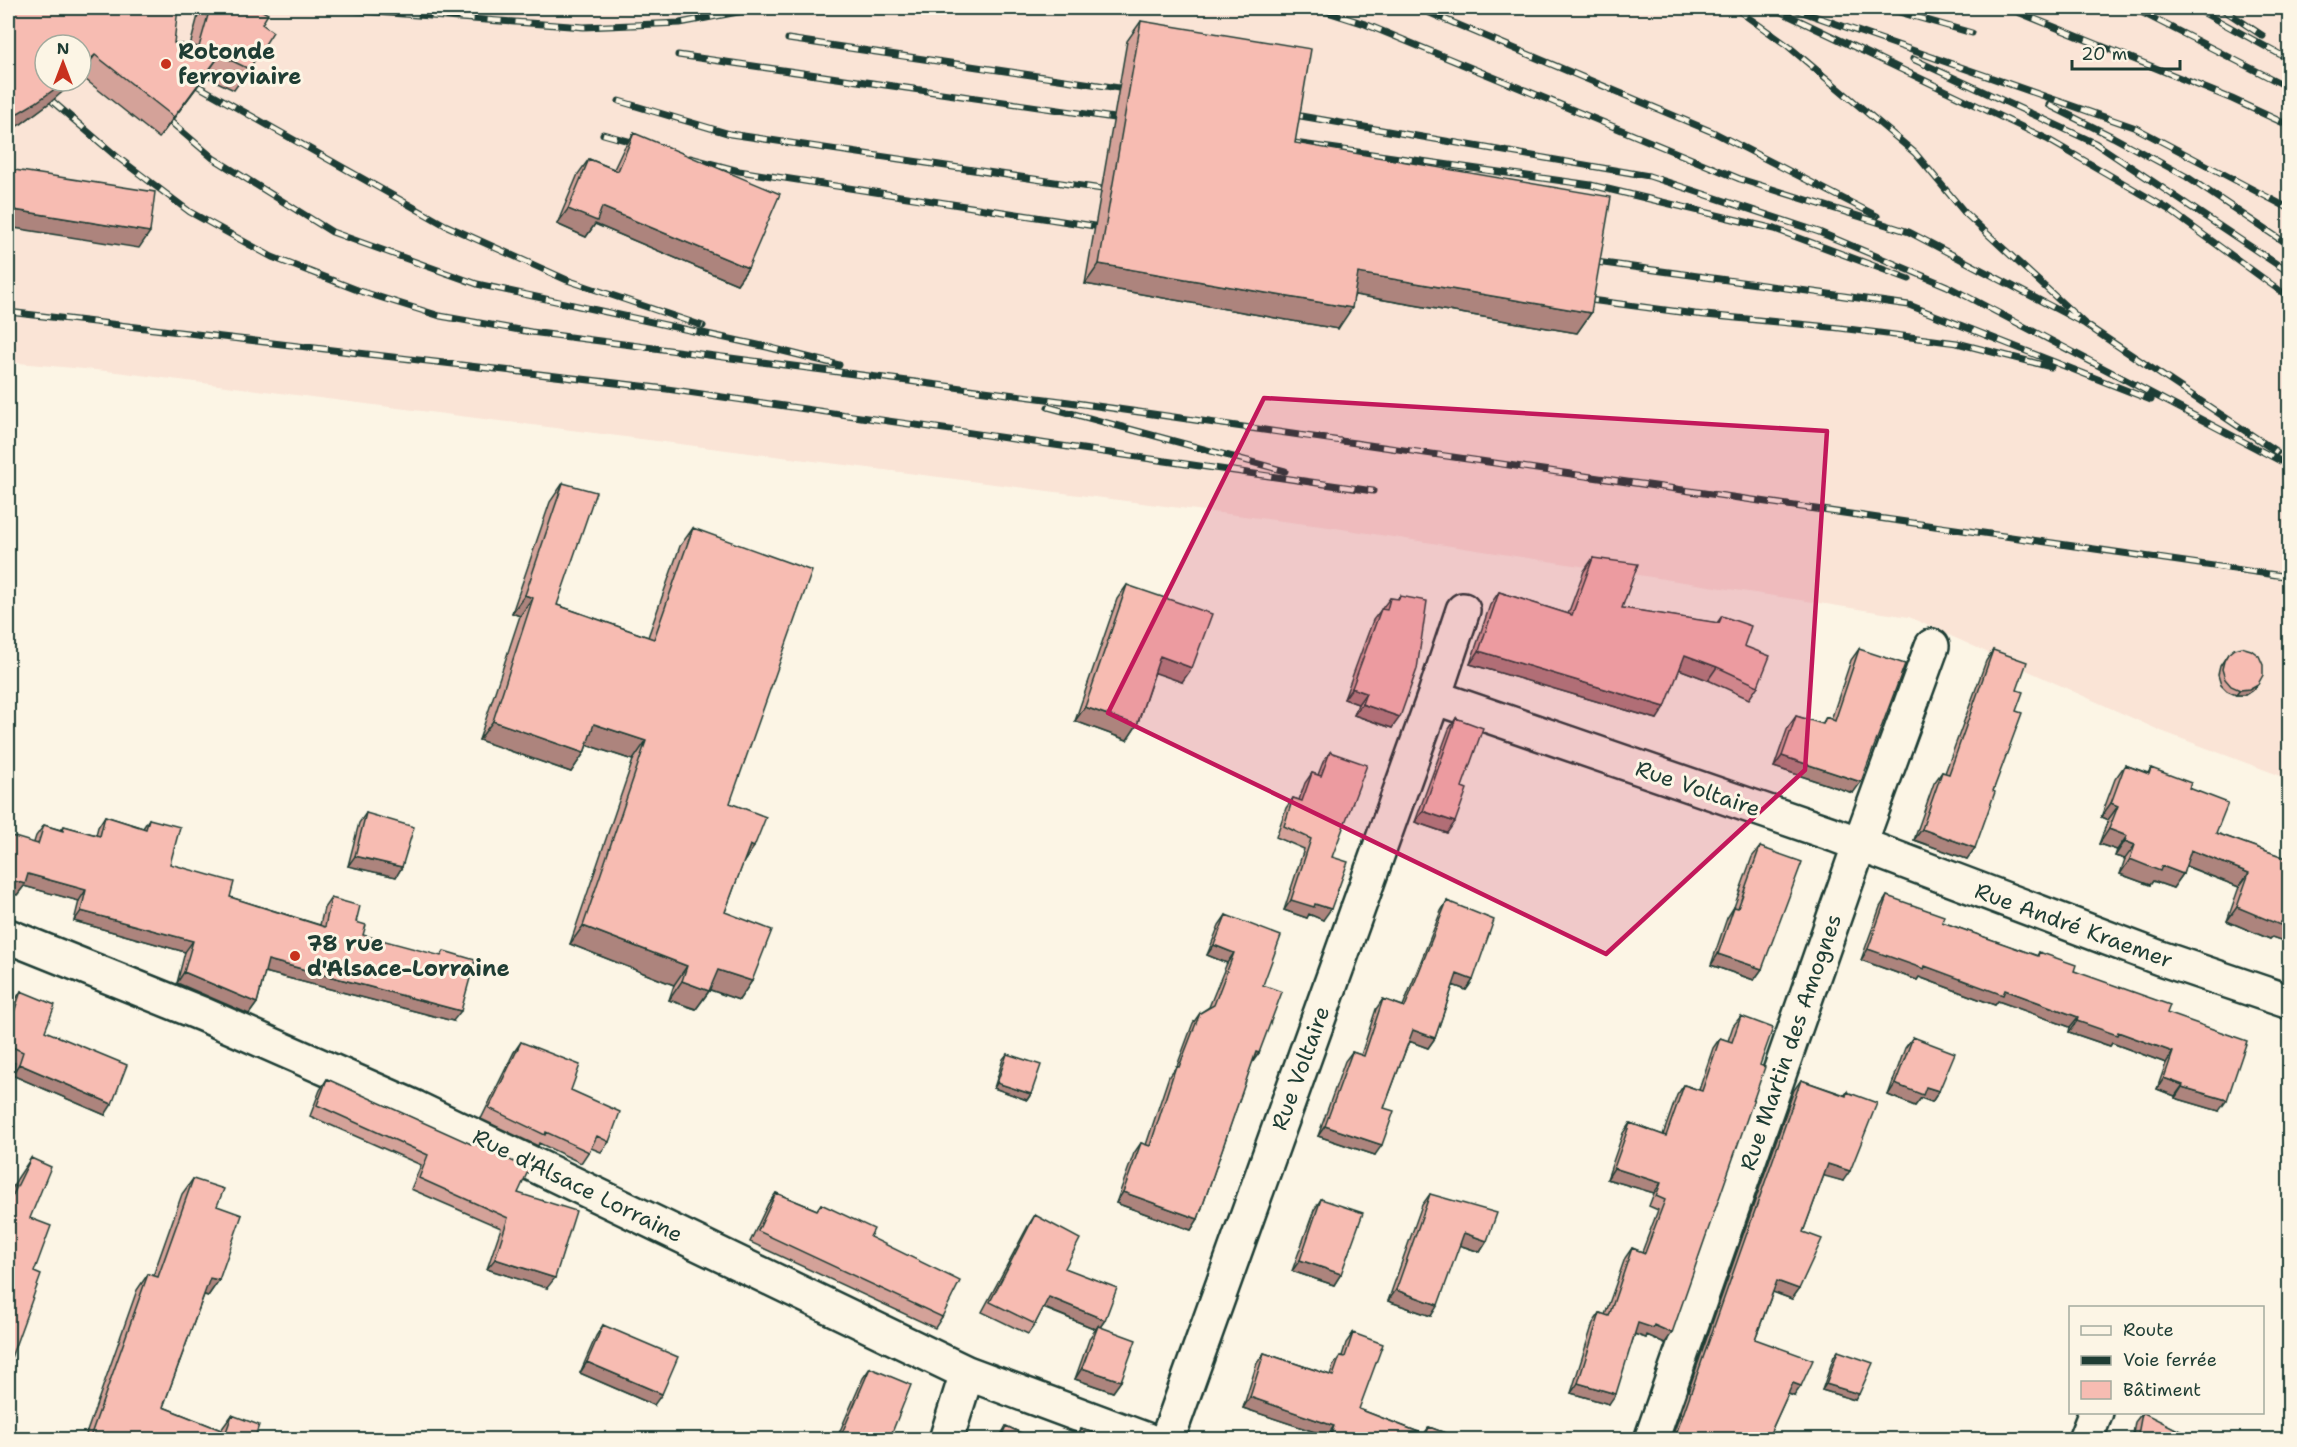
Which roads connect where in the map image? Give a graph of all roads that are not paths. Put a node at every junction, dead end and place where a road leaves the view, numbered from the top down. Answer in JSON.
{"nodes":[{"id":1,"x":1463,"y":610,"type":"dead end"},
{"id":2,"x":1932,"y":646,"type":"dead end"},
{"id":3,"x":1434,"y":697,"type":"junction"},
{"id":4,"x":1859,"y":846,"type":"junction"},
{"id":5,"x":8,"y":936,"type":"edge"},
{"id":6,"x":2289,"y":1002,"type":"edge"},
{"id":7,"x":967,"y":1372,"type":"junction"},
{"id":8,"x":2096,"y":1414,"type":"edge"},
{"id":9,"x":946,"y":1440,"type":"edge"},
{"id":10,"x":1147,"y":1440,"type":"edge"},
{"id":11,"x":1167,"y":1440,"type":"edge"},
{"id":12,"x":1651,"y":1440,"type":"edge"},
{"id":13,"x":2085,"y":1440,"type":"edge"}],
"edges":[{"from":1,"to":3,"type":"street","name":"Rue Voltaire"},
{"from":2,"to":4,"type":"street","name":"Rue Martin des Amognes"},
{"from":3,"to":4,"type":"street","name":"Rue Voltaire"},
{"from":3,"to":11,"type":"street","name":"Rue Voltaire"},
{"from":4,"to":6,"type":"street","name":"Rue André Kraemer"},
{"from":4,"to":12,"type":"street","name":"Rue Martin des Amognes"},
{"from":5,"to":7,"type":"street","name":"Rue d'Alsace Lorraine"},
{"from":7,"to":9,"type":"street"},
{"from":7,"to":10,"type":"street","name":"Rue d'Alsace Lorraine"},
{"from":8,"to":13,"type":"street"}]}
